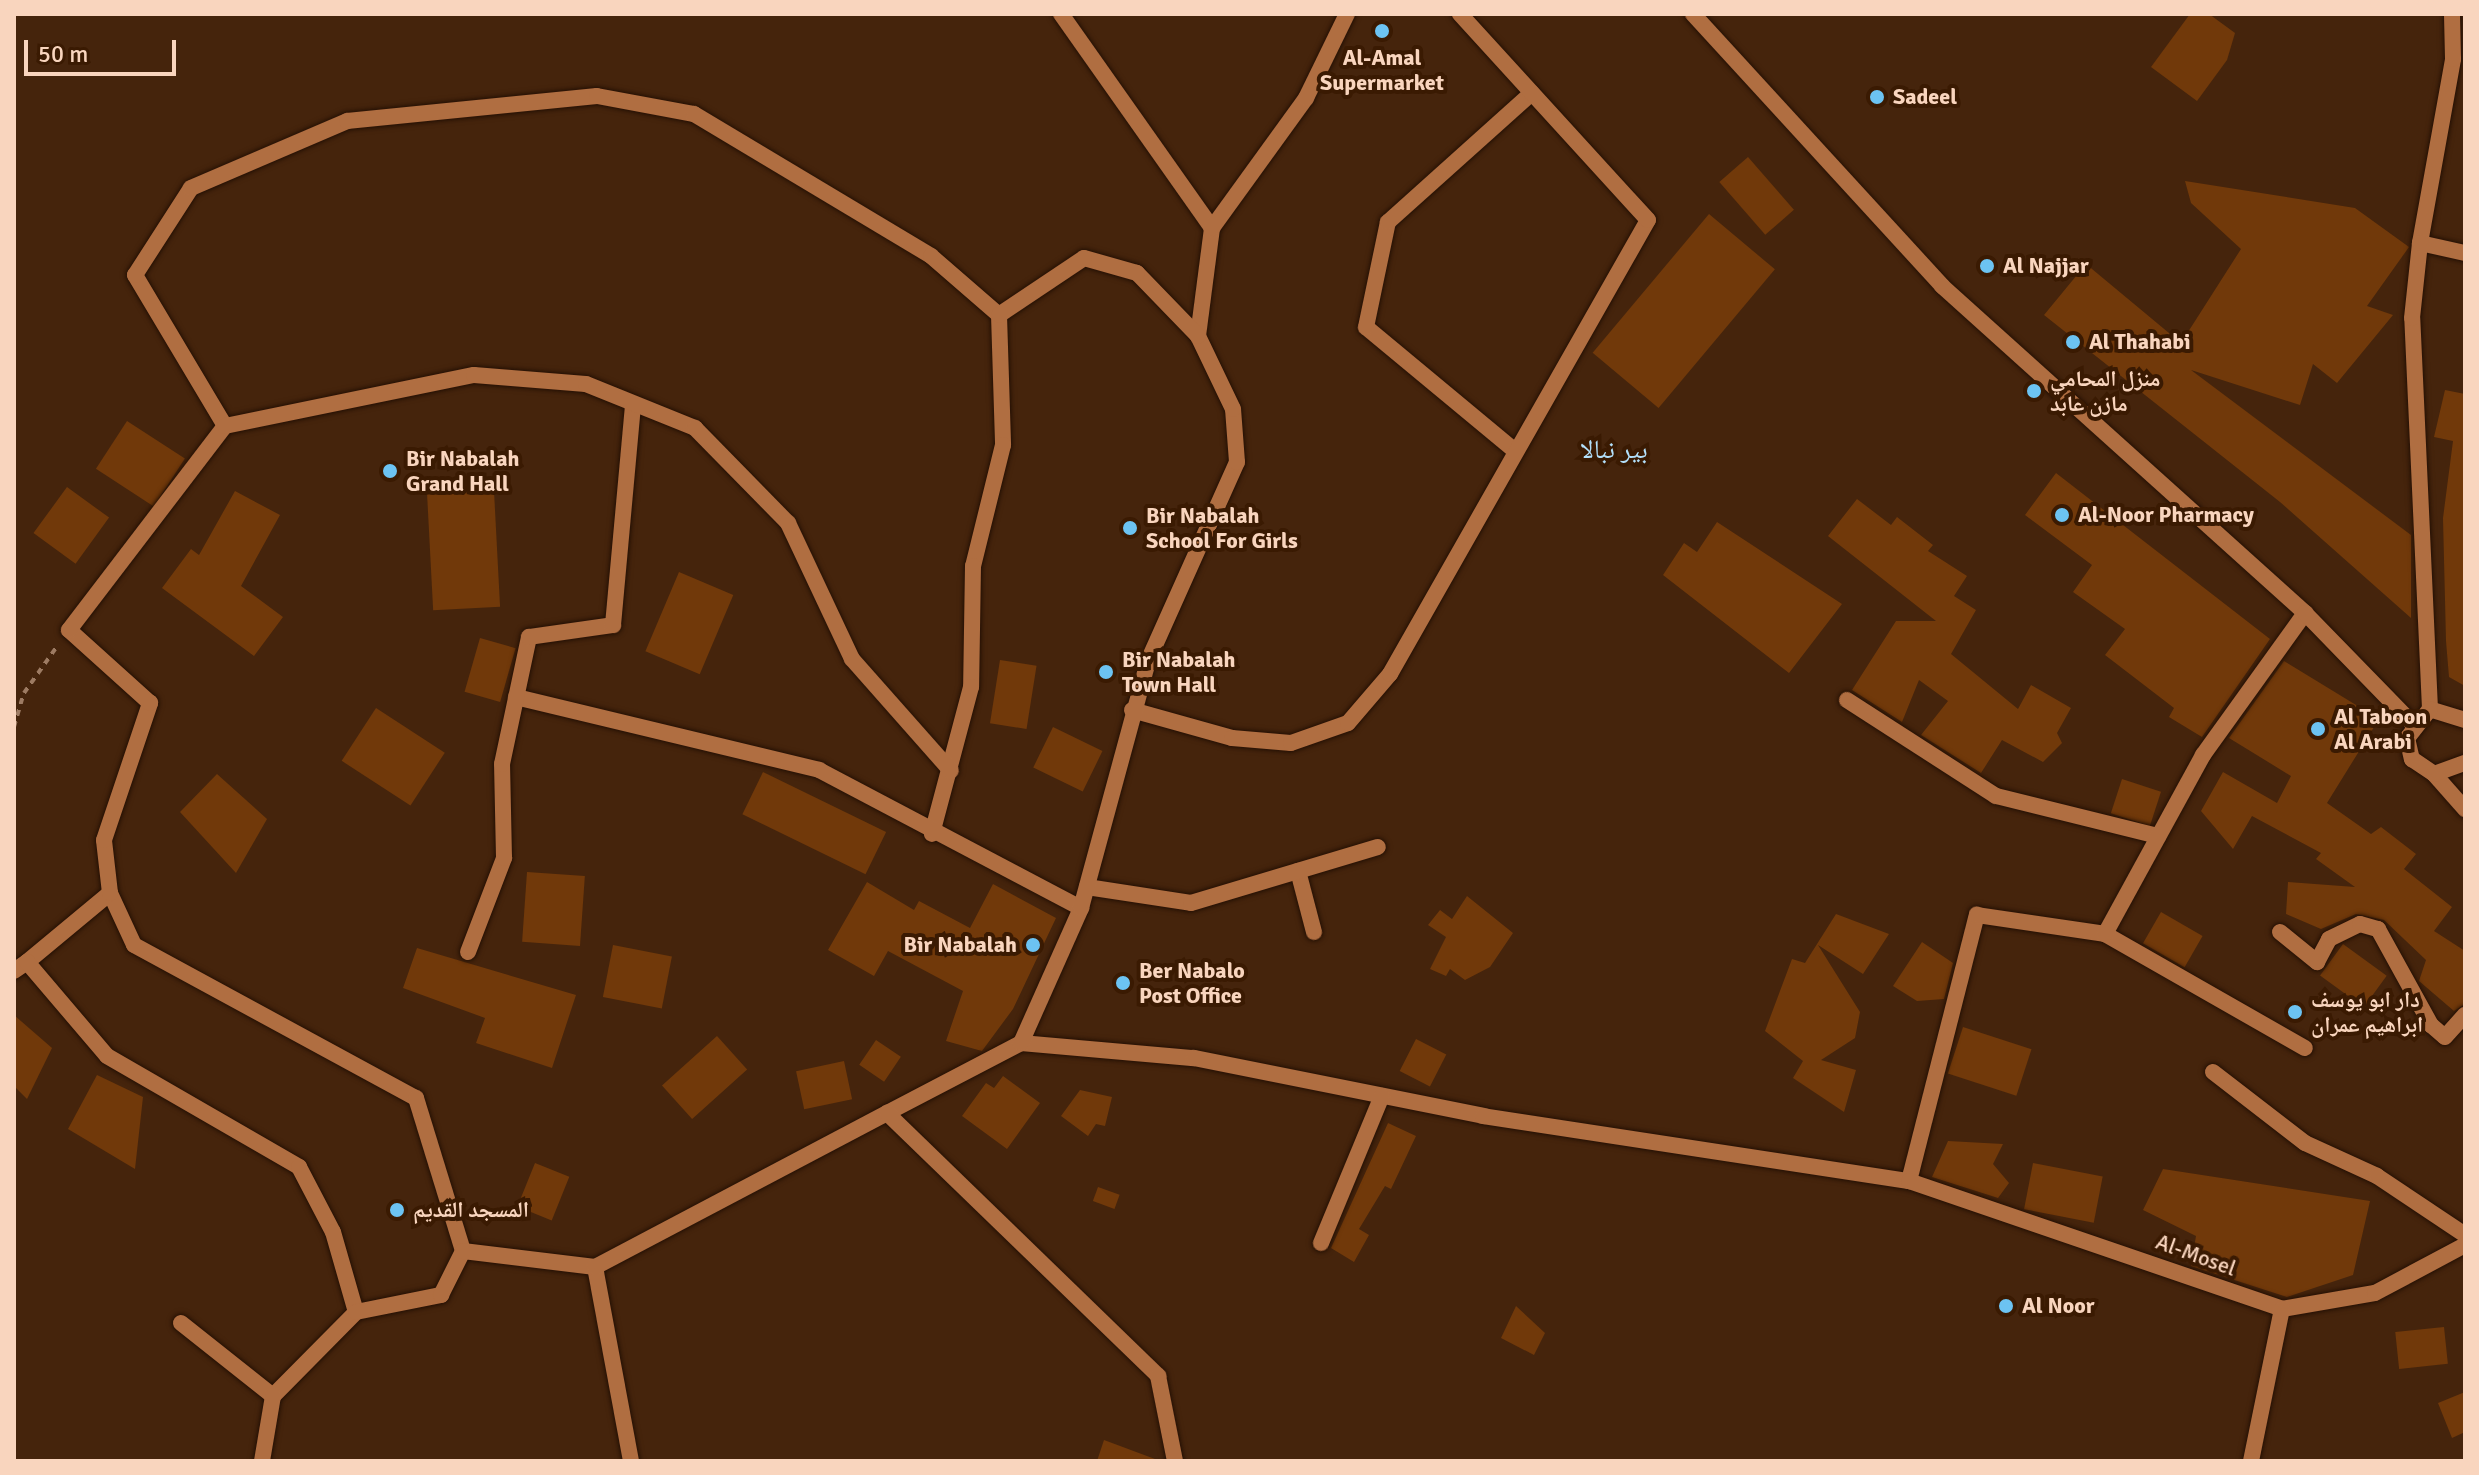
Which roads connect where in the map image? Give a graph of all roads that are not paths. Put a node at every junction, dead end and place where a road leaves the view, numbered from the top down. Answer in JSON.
{"nodes":[{"id":1,"x":1061,"y":14,"type":"edge"},
{"id":2,"x":1347,"y":14,"type":"edge"},
{"id":3,"x":1460,"y":14,"type":"edge"},
{"id":4,"x":1693,"y":14,"type":"edge"},
{"id":5,"x":2452,"y":14,"type":"edge"},
{"id":6,"x":1532,"y":93,"type":"junction"},
{"id":7,"x":1212,"y":228,"type":"junction"},
{"id":8,"x":2420,"y":243,"type":"junction"},
{"id":9,"x":2465,"y":253,"type":"edge"},
{"id":10,"x":999,"y":315,"type":"junction"},
{"id":11,"x":1198,"y":336,"type":"junction"},
{"id":12,"x":633,"y":405,"type":"junction"},
{"id":13,"x":225,"y":426,"type":"junction"},
{"id":14,"x":1514,"y":450,"type":"junction"},
{"id":15,"x":2305,"y":613,"type":"junction"},
{"id":16,"x":516,"y":697,"type":"junction"},
{"id":17,"x":1847,"y":700,"type":"dead end"},
{"id":18,"x":2430,"y":709,"type":"junction"},
{"id":19,"x":1132,"y":710,"type":"junction"},
{"id":20,"x":2465,"y":720,"type":"edge"},
{"id":21,"x":2412,"y":723,"type":"junction"},
{"id":22,"x":2464,"y":766,"type":"edge"},
{"id":23,"x":951,"y":771,"type":"junction"},
{"id":24,"x":2434,"y":774,"type":"junction"},
{"id":25,"x":2465,"y":809,"type":"edge"},
{"id":26,"x":932,"y":834,"type":"junction"},
{"id":27,"x":2158,"y":836,"type":"junction"},
{"id":28,"x":1378,"y":847,"type":"dead end"},
{"id":29,"x":1298,"y":871,"type":"junction"},
{"id":30,"x":1087,"y":887,"type":"junction"},
{"id":31,"x":110,"y":893,"type":"junction"},
{"id":32,"x":1081,"y":908,"type":"junction"},
{"id":33,"x":1314,"y":932,"type":"dead end"},
{"id":34,"x":2280,"y":932,"type":"dead end"},
{"id":35,"x":2105,"y":934,"type":"junction"},
{"id":36,"x":468,"y":952,"type":"dead end"},
{"id":37,"x":20,"y":967,"type":"edge"},
{"id":38,"x":2465,"y":1015,"type":"edge"},
{"id":39,"x":1021,"y":1043,"type":"junction"},
{"id":40,"x":2305,"y":1048,"type":"dead end"},
{"id":41,"x":2213,"y":1072,"type":"dead end"},
{"id":42,"x":1382,"y":1096,"type":"junction"},
{"id":43,"x":887,"y":1113,"type":"junction"},
{"id":44,"x":1909,"y":1181,"type":"junction"},
{"id":45,"x":2465,"y":1235,"type":"edge"},
{"id":46,"x":1321,"y":1243,"type":"dead end"},
{"id":47,"x":2465,"y":1245,"type":"edge"},
{"id":48,"x":463,"y":1251,"type":"junction"},
{"id":49,"x":595,"y":1267,"type":"junction"},
{"id":50,"x":2282,"y":1309,"type":"junction"},
{"id":51,"x":356,"y":1312,"type":"junction"},
{"id":52,"x":181,"y":1323,"type":"dead end"},
{"id":53,"x":273,"y":1396,"type":"junction"},
{"id":54,"x":262,"y":1461,"type":"edge"},
{"id":55,"x":631,"y":1461,"type":"edge"},
{"id":56,"x":1175,"y":1461,"type":"edge"},
{"id":57,"x":2251,"y":1461,"type":"edge"}],
"edges":[{"from":1,"to":7,"type":"street"},
{"from":2,"to":7,"type":"street"},
{"from":3,"to":6,"type":"street"},
{"from":4,"to":15,"type":"street"},
{"from":5,"to":8,"type":"street"},
{"from":6,"to":14,"type":"street"},
{"from":6,"to":14,"type":"street"},
{"from":7,"to":11,"type":"street"},
{"from":8,"to":9,"type":"street"},
{"from":8,"to":18,"type":"street"},
{"from":10,"to":11,"type":"street"},
{"from":10,"to":13,"type":"street"},
{"from":10,"to":23,"type":"street"},
{"from":11,"to":19,"type":"street"},
{"from":12,"to":13,"type":"street"},
{"from":12,"to":16,"type":"street"},
{"from":12,"to":23,"type":"street"},
{"from":13,"to":31,"type":"street"},
{"from":14,"to":19,"type":"street"},
{"from":15,"to":21,"type":"street"},
{"from":15,"to":27,"type":"street"},
{"from":16,"to":26,"type":"street"},
{"from":16,"to":36,"type":"street"},
{"from":17,"to":27,"type":"street"},
{"from":18,"to":20,"type":"street"},
{"from":18,"to":21,"type":"street"},
{"from":19,"to":30,"type":"street"},
{"from":21,"to":24,"type":"street"},
{"from":22,"to":24,"type":"street"},
{"from":23,"to":26,"type":"street"},
{"from":24,"to":25,"type":"street"},
{"from":26,"to":32,"type":"street"},
{"from":27,"to":35,"type":"street"},
{"from":28,"to":29,"type":"street"},
{"from":29,"to":30,"type":"street"},
{"from":29,"to":33,"type":"street"},
{"from":30,"to":32,"type":"street"},
{"from":31,"to":37,"type":"street"},
{"from":31,"to":48,"type":"street"},
{"from":32,"to":39,"type":"street"},
{"from":34,"to":38,"type":"street"},
{"from":35,"to":40,"type":"street"},
{"from":35,"to":44,"type":"street"},
{"from":37,"to":51,"type":"street"},
{"from":39,"to":42,"type":"street","name":"Al-Mosel"},
{"from":39,"to":43,"type":"street"},
{"from":41,"to":45,"type":"street"},
{"from":42,"to":44,"type":"street","name":"Al-Mosel"},
{"from":42,"to":46,"type":"street"},
{"from":43,"to":49,"type":"street"},
{"from":43,"to":56,"type":"street"},
{"from":44,"to":50,"type":"street","name":"Al-Mosel"},
{"from":47,"to":50,"type":"street","name":"Al-Mosel"},
{"from":48,"to":49,"type":"street"},
{"from":48,"to":51,"type":"street"},
{"from":49,"to":55,"type":"street"},
{"from":50,"to":57,"type":"street"},
{"from":51,"to":53,"type":"street"},
{"from":52,"to":53,"type":"street"},
{"from":53,"to":54,"type":"street"}]}
